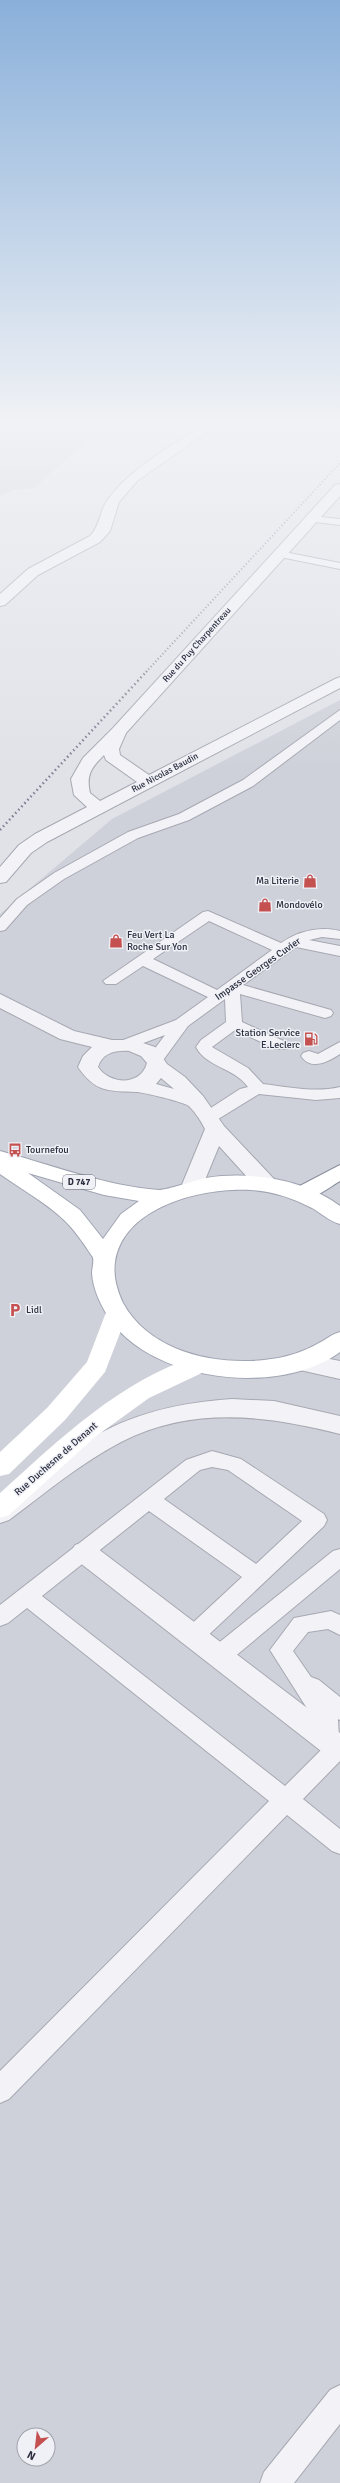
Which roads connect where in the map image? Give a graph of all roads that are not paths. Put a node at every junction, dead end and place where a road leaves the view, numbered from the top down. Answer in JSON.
{"nodes":[{"id":1,"x":96,"y":538,"type":"edge"},
{"id":2,"x":294,"y":538,"type":"edge"},
{"id":3,"x":279,"y":554,"type":"junction"},
{"id":4,"x":340,"y":566,"type":"edge"},
{"id":5,"x":0,"y":602,"type":"edge"},
{"id":6,"x":340,"y":682,"type":"edge"},
{"id":7,"x":340,"y":714,"type":"edge"},
{"id":8,"x":119,"y":731,"type":"junction"},
{"id":9,"x":148,"y":782,"type":"junction"},
{"id":10,"x":99,"y":808,"type":"junction"},
{"id":11,"x":0,"y":878,"type":"edge"},
{"id":12,"x":340,"y":921,"type":"edge"},
{"id":13,"x":0,"y":927,"type":"edge"},
{"id":14,"x":333,"y":933,"type":"edge"},
{"id":15,"x":288,"y":946,"type":"junction"},
{"id":16,"x":340,"y":951,"type":"edge"},
{"id":17,"x":143,"y":960,"type":"junction"},
{"id":18,"x":111,"y":981,"type":"dead end"},
{"id":19,"x":232,"y":987,"type":"junction"},
{"id":20,"x":218,"y":996,"type":"junction"},
{"id":21,"x":0,"y":1000,"type":"edge"},
{"id":22,"x":325,"y":1013,"type":"dead end"},
{"id":23,"x":182,"y":1023,"type":"junction"},
{"id":24,"x":234,"y":1024,"type":"junction"},
{"id":25,"x":67,"y":1035,"type":"junction"},
{"id":26,"x":118,"y":1045,"type":"junction"},
{"id":27,"x":282,"y":1046,"type":"dead end"},
{"id":28,"x":340,"y":1048,"type":"edge"},
{"id":29,"x":309,"y":1056,"type":"dead end"},
{"id":30,"x":89,"y":1061,"type":"junction"},
{"id":31,"x":156,"y":1063,"type":"junction"},
{"id":32,"x":136,"y":1085,"type":"junction"},
{"id":33,"x":258,"y":1089,"type":"junction"},
{"id":34,"x":340,"y":1092,"type":"edge"},
{"id":35,"x":196,"y":1101,"type":"junction"},
{"id":36,"x":212,"y":1123,"type":"junction"},
{"id":37,"x":0,"y":1158,"type":"edge"},
{"id":38,"x":0,"y":1163,"type":"edge"},
{"id":39,"x":340,"y":1172,"type":"edge"},
{"id":40,"x":266,"y":1184,"type":"junction"},
{"id":41,"x":192,"y":1187,"type":"junction"},
{"id":42,"x":302,"y":1194,"type":"junction"},
{"id":43,"x":161,"y":1197,"type":"junction"},
{"id":44,"x":340,"y":1217,"type":"edge"},
{"id":45,"x":105,"y":1257,"type":"junction"},
{"id":46,"x":116,"y":1315,"type":"junction"},
{"id":47,"x":340,"y":1340,"type":"edge"},
{"id":48,"x":299,"y":1362,"type":"junction"},
{"id":49,"x":198,"y":1365,"type":"junction"},
{"id":50,"x":340,"y":1370,"type":"edge"},
{"id":51,"x":340,"y":1425,"type":"edge"},
{"id":52,"x":0,"y":1467,"type":"edge"},
{"id":53,"x":149,"y":1500,"type":"junction"},
{"id":54,"x":0,"y":1508,"type":"edge"},
{"id":55,"x":0,"y":1513,"type":"edge"},
{"id":56,"x":84,"y":1552,"type":"junction"},
{"id":57,"x":340,"y":1557,"type":"edge"},
{"id":58,"x":257,"y":1576,"type":"junction"},
{"id":59,"x":26,"y":1596,"type":"junction"},
{"id":60,"x":0,"y":1618,"type":"edge"},
{"id":61,"x":340,"y":1626,"type":"edge"},
{"id":62,"x":193,"y":1636,"type":"junction"},
{"id":63,"x":219,"y":1656,"type":"junction"},
{"id":64,"x":299,"y":1678,"type":"junction"},
{"id":65,"x":340,"y":1710,"type":"edge"},
{"id":66,"x":339,"y":1749,"type":"edge"},
{"id":67,"x":284,"y":1801,"type":"junction"},
{"id":68,"x":340,"y":1843,"type":"edge"},
{"id":69,"x":0,"y":2090,"type":"edge"},
{"id":70,"x":340,"y":2400,"type":"edge"},
{"id":71,"x":275,"y":2483,"type":"edge"}],
"edges":[{"from":1,"to":5,"type":"street"},
{"from":2,"to":3,"type":"street","name":"Rue du Puy Charpentreau"},
{"from":3,"to":4,"type":"lane"},
{"from":3,"to":8,"type":"street","name":"Rue du Puy Charpentreau"},
{"from":6,"to":9,"type":"street","name":"Rue Nicolas Baudin"},
{"from":7,"to":13,"type":"lane"},
{"from":8,"to":9,"type":"street","name":"Rue du Puy Charpentreau"},
{"from":8,"to":10,"type":"street","name":"Rue du Puy Charpentreau"},
{"from":9,"to":10,"type":"street","name":"Rue Nicolas Baudin"},
{"from":10,"to":11,"type":"street","name":"Rue Nicolas Baudin"},
{"from":12,"to":14,"type":"lane"},
{"from":14,"to":15,"type":"lane","name":"Impasse Georges Cuvier"},
{"from":15,"to":16,"type":"lane"},
{"from":15,"to":17,"type":"lane"},
{"from":15,"to":19,"type":"lane","name":"Impasse Georges Cuvier"},
{"from":17,"to":18,"type":"lane"},
{"from":17,"to":20,"type":"lane"},
{"from":19,"to":20,"type":"lane","name":"Impasse Georges Cuvier"},
{"from":19,"to":22,"type":"lane"},
{"from":19,"to":24,"type":"lane"},
{"from":20,"to":23,"type":"lane","name":"Impasse Georges Cuvier"},
{"from":21,"to":25,"type":"street"},
{"from":23,"to":26,"type":"lane"},
{"from":23,"to":31,"type":"lane"},
{"from":24,"to":27,"type":"lane"},
{"from":24,"to":33,"type":"lane"},
{"from":25,"to":26,"type":"street"},
{"from":25,"to":30,"type":"street"},
{"from":26,"to":30,"type":"street"},
{"from":26,"to":31,"type":"street"},
{"from":28,"to":29,"type":"lane"},
{"from":30,"to":32,"type":"street"},
{"from":31,"to":32,"type":"street"},
{"from":31,"to":35,"type":"street"},
{"from":32,"to":35,"type":"street"},
{"from":33,"to":34,"type":"lane"},
{"from":33,"to":36,"type":"lane"},
{"from":35,"to":36,"type":"street"},
{"from":36,"to":40,"type":"street"},
{"from":36,"to":41,"type":"street"},
{"from":37,"to":43,"type":"main road","number":"D 747"},
{"from":38,"to":45,"type":"main road"},
{"from":39,"to":42,"type":"main road"},
{"from":40,"to":41,"type":"main road"},
{"from":40,"to":42,"type":"main road"},
{"from":41,"to":43,"type":"main road"},
{"from":42,"to":44,"type":"main road"},
{"from":43,"to":45,"type":"main road"},
{"from":45,"to":46,"type":"main road"},
{"from":46,"to":49,"type":"main road"},
{"from":46,"to":52,"type":"main road"},
{"from":47,"to":48,"type":"main road"},
{"from":48,"to":49,"type":"main road"},
{"from":48,"to":50,"type":"street"},
{"from":49,"to":54,"type":"main road","name":"Rue Duchesne de Denant"},
{"from":51,"to":55,"type":"street"},
{"from":53,"to":56,"type":"lane"},
{"from":53,"to":58,"type":"lane"},
{"from":53,"to":58,"type":"lane"},
{"from":56,"to":59,"type":"lane"},
{"from":56,"to":62,"type":"street"},
{"from":57,"to":63,"type":"lane"},
{"from":58,"to":62,"type":"lane"},
{"from":59,"to":60,"type":"lane"},
{"from":59,"to":67,"type":"lane"},
{"from":61,"to":64,"type":"lane"},
{"from":62,"to":63,"type":"street"},
{"from":63,"to":66,"type":"street"},
{"from":64,"to":65,"type":"lane"},
{"from":64,"to":66,"type":"lane"},
{"from":66,"to":67,"type":"lane"},
{"from":67,"to":68,"type":"lane"},
{"from":67,"to":69,"type":"lane"},
{"from":70,"to":71,"type":"lane"}]}
